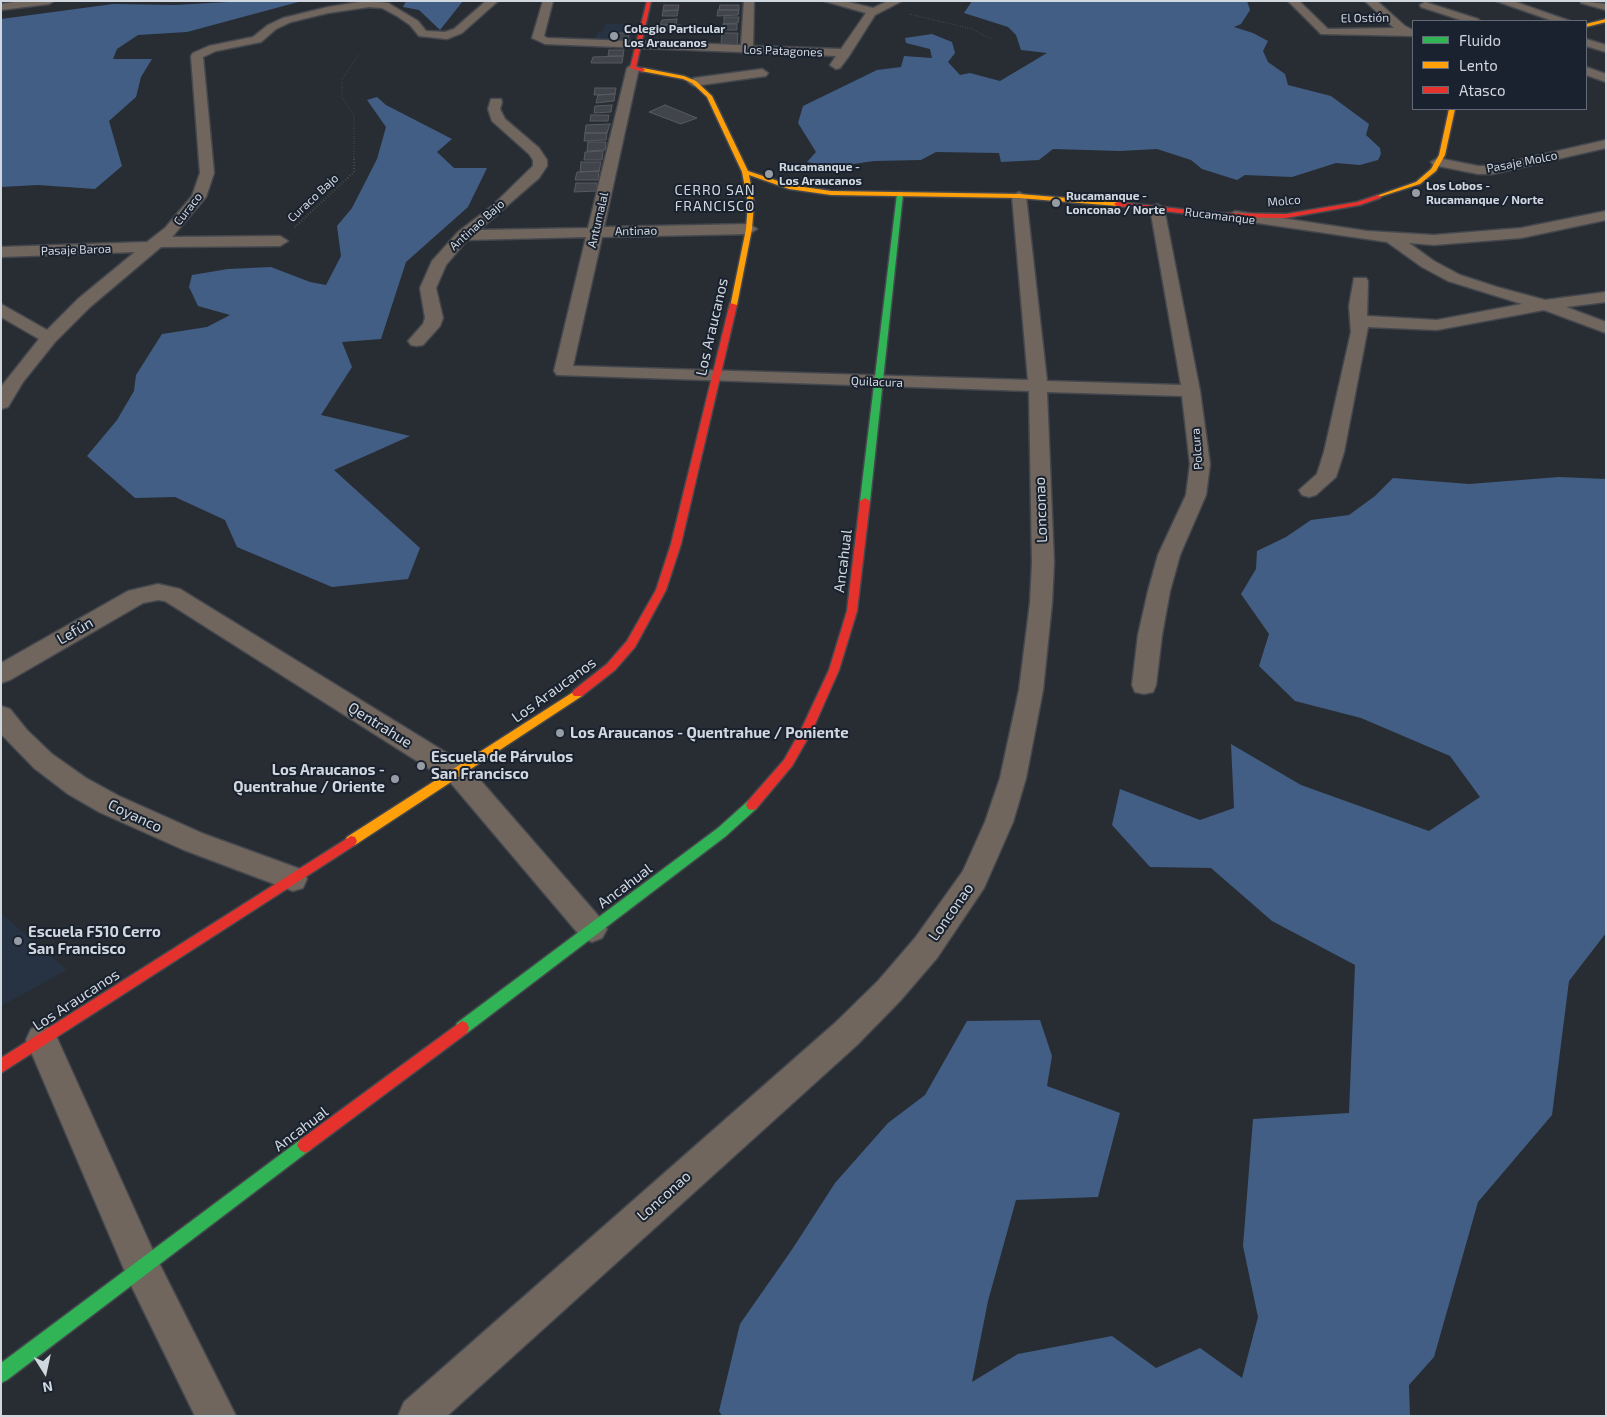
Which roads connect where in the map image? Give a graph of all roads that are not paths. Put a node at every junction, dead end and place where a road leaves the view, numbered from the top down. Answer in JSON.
{"nodes":[{"id":1,"x":49,"y":1,"type":"edge"},
{"id":2,"x":494,"y":1,"type":"edge"},
{"id":3,"x":548,"y":1,"type":"edge"},
{"id":4,"x":649,"y":1,"type":"edge"},
{"id":5,"x":748,"y":1,"type":"edge"},
{"id":6,"x":829,"y":1,"type":"edge"},
{"id":7,"x":897,"y":1,"type":"edge"},
{"id":8,"x":1293,"y":1,"type":"edge"},
{"id":9,"x":1370,"y":1,"type":"edge"},
{"id":10,"x":1501,"y":1,"type":"edge"},
{"id":11,"x":1585,"y":1,"type":"edge"},
{"id":12,"x":380,"y":3,"type":"edge"},
{"id":13,"x":1425,"y":5,"type":"dead end"},
{"id":14,"x":1,"y":7,"type":"edge"},
{"id":15,"x":1606,"y":8,"type":"edge"},
{"id":16,"x":875,"y":10,"type":"junction"},
{"id":17,"x":1471,"y":20,"type":"edge"},
{"id":18,"x":1561,"y":20,"type":"edge"},
{"id":19,"x":1604,"y":22,"type":"edge"},
{"id":20,"x":1587,"y":26,"type":"edge"},
{"id":21,"x":1409,"y":32,"type":"edge"},
{"id":22,"x":1587,"y":42,"type":"edge"},
{"id":23,"x":638,"y":46,"type":"junction"},
{"id":24,"x":747,"y":49,"type":"junction"},
{"id":25,"x":1606,"y":49,"type":"edge"},
{"id":26,"x":845,"y":53,"type":"junction"},
{"id":27,"x":633,"y":68,"type":"junction"},
{"id":28,"x":833,"y":70,"type":"dead end"},
{"id":29,"x":1587,"y":71,"type":"edge"},
{"id":30,"x":762,"y":73,"type":"dead end"},
{"id":31,"x":1604,"y":77,"type":"edge"},
{"id":32,"x":694,"y":82,"type":"junction"},
{"id":33,"x":1587,"y":82,"type":"edge"},
{"id":34,"x":496,"y":102,"type":"dead end"},
{"id":35,"x":1452,"y":110,"type":"edge"},
{"id":36,"x":1606,"y":144,"type":"edge"},
{"id":37,"x":1438,"y":162,"type":"junction"},
{"id":38,"x":745,"y":172,"type":"junction"},
{"id":39,"x":900,"y":194,"type":"junction"},
{"id":40,"x":1019,"y":196,"type":"junction"},
{"id":41,"x":1156,"y":208,"type":"junction"},
{"id":42,"x":1336,"y":209,"type":"junction"},
{"id":43,"x":1606,"y":215,"type":"edge"},
{"id":44,"x":1235,"y":216,"type":"junction"},
{"id":45,"x":749,"y":229,"type":"junction"},
{"id":46,"x":595,"y":232,"type":"junction"},
{"id":47,"x":463,"y":235,"type":"junction"},
{"id":48,"x":1368,"y":236,"type":"junction"},
{"id":49,"x":1392,"y":238,"type":"junction"},
{"id":50,"x":280,"y":241,"type":"road end"},
{"id":51,"x":154,"y":245,"type":"junction"},
{"id":52,"x":1,"y":252,"type":"edge"},
{"id":53,"x":1360,"y":281,"type":"dead end"},
{"id":54,"x":1606,"y":297,"type":"edge"},
{"id":55,"x":1545,"y":305,"type":"junction"},
{"id":56,"x":1,"y":309,"type":"edge"},
{"id":57,"x":1360,"y":321,"type":"junction"},
{"id":58,"x":1606,"y":328,"type":"edge"},
{"id":59,"x":49,"y":338,"type":"junction"},
{"id":60,"x":417,"y":341,"type":"dead end"},
{"id":61,"x":563,"y":371,"type":"joint"},
{"id":62,"x":716,"y":377,"type":"junction"},
{"id":63,"x":879,"y":382,"type":"junction"},
{"id":64,"x":1038,"y":386,"type":"junction"},
{"id":65,"x":1191,"y":392,"type":"junction"},
{"id":66,"x":1,"y":403,"type":"edge"},
{"id":67,"x":1309,"y":490,"type":"dead end"},
{"id":68,"x":150,"y":593,"type":"joint"},
{"id":69,"x":1,"y":674,"type":"edge"},
{"id":70,"x":1144,"y":685,"type":"dead end"},
{"id":71,"x":1,"y":716,"type":"edge"},
{"id":72,"x":459,"y":774,"type":"junction"},
{"id":73,"x":293,"y":879,"type":"junction"},
{"id":74,"x":592,"y":929,"type":"junction"},
{"id":75,"x":42,"y":1040,"type":"junction"},
{"id":76,"x":1,"y":1066,"type":"edge"},
{"id":77,"x":142,"y":1268,"type":"junction"},
{"id":78,"x":1,"y":1374,"type":"edge"},
{"id":79,"x":216,"y":1416,"type":"edge"},
{"id":80,"x":418,"y":1416,"type":"edge"}],
"edges":[{"from":1,"to":14,"type":"street"},
{"from":2,"to":12,"type":"street"},
{"from":3,"to":23,"type":"street","name":"Los Patagones"},
{"from":4,"to":23,"type":"street"},
{"from":5,"to":24,"type":"street"},
{"from":6,"to":16,"type":"street"},
{"from":7,"to":16,"type":"street"},
{"from":8,"to":21,"type":"street","name":"El Ostión"},
{"from":9,"to":21,"type":"street"},
{"from":10,"to":18,"type":"street"},
{"from":11,"to":15,"type":"street"},
{"from":12,"to":51,"type":"street","name":"Curaco"},
{"from":13,"to":17,"type":"street"},
{"from":16,"to":26,"type":"street"},
{"from":19,"to":20,"type":"street"},
{"from":22,"to":25,"type":"street"},
{"from":23,"to":24,"type":"street","name":"Los Patagones"},
{"from":23,"to":27,"type":"street"},
{"from":24,"to":26,"type":"street","name":"Los Patagones"},
{"from":26,"to":28,"type":"street"},
{"from":27,"to":32,"type":"street","name":"Los Araucanos"},
{"from":27,"to":46,"type":"street","name":"Antumalal"},
{"from":29,"to":31,"type":"street"},
{"from":30,"to":32,"type":"street"},
{"from":31,"to":33,"type":"street"},
{"from":32,"to":38,"type":"street","name":"Los Araucanos"},
{"from":34,"to":47,"type":"street","name":"Antinao Bajo"},
{"from":35,"to":37,"type":"street"},
{"from":36,"to":37,"type":"street","name":"Pasaje Molco"},
{"from":37,"to":42,"type":"street","name":"Molco"},
{"from":38,"to":39,"type":"street","name":"Rucamanque"},
{"from":38,"to":45,"type":"street","name":"Los Araucanos"},
{"from":39,"to":40,"type":"street","name":"Rucamanque"},
{"from":39,"to":63,"type":"street","name":"Ancahual"},
{"from":40,"to":41,"type":"street","name":"Rucamanque"},
{"from":40,"to":64,"type":"street","name":"Lonconao"},
{"from":41,"to":44,"type":"street","name":"Rucamanque"},
{"from":41,"to":65,"type":"street","name":"Polcura"},
{"from":42,"to":44,"type":"street","name":"Molco"},
{"from":42,"to":48,"type":"street"},
{"from":43,"to":49,"type":"street","name":"Rucamanque"},
{"from":44,"to":48,"type":"street","name":"Rucamanque"},
{"from":45,"to":46,"type":"street","name":"Antinao"},
{"from":45,"to":62,"type":"street","name":"Los Araucanos"},
{"from":46,"to":47,"type":"street","name":"Antinao"},
{"from":46,"to":61,"type":"street","name":"Antumalal"},
{"from":47,"to":60,"type":"street","name":"Antinao Bajo"},
{"from":48,"to":49,"type":"street","name":"Rucamanque"},
{"from":49,"to":55,"type":"street"},
{"from":50,"to":51,"type":"street","name":"Pasaje Baroa"},
{"from":51,"to":52,"type":"street","name":"Pasaje Baroa"},
{"from":51,"to":59,"type":"street","name":"Curaco"},
{"from":53,"to":57,"type":"street"},
{"from":54,"to":55,"type":"street"},
{"from":55,"to":57,"type":"street"},
{"from":55,"to":58,"type":"street"},
{"from":56,"to":59,"type":"street"},
{"from":57,"to":67,"type":"street"},
{"from":59,"to":66,"type":"street","name":"Curaco"},
{"from":61,"to":62,"type":"street","name":"Quilacura"},
{"from":62,"to":63,"type":"street","name":"Quilacura"},
{"from":62,"to":72,"type":"street","name":"Los Araucanos"},
{"from":63,"to":64,"type":"street","name":"Quilacura"},
{"from":63,"to":74,"type":"street","name":"Ancahual"},
{"from":64,"to":65,"type":"street","name":"Quilacura"},
{"from":64,"to":80,"type":"street","name":"Lonconao"},
{"from":65,"to":70,"type":"street","name":"Polcura"},
{"from":68,"to":69,"type":"street","name":"Lefún"},
{"from":68,"to":72,"type":"street","name":"Qentrahue"},
{"from":71,"to":73,"type":"street","name":"Coyanco"},
{"from":72,"to":73,"type":"street","name":"Los Araucanos"},
{"from":72,"to":74,"type":"street","name":"Qentrahue"},
{"from":73,"to":75,"type":"street","name":"Los Araucanos"},
{"from":74,"to":77,"type":"street","name":"Ancahual"},
{"from":75,"to":76,"type":"street","name":"Los Araucanos"},
{"from":75,"to":77,"type":"street"},
{"from":77,"to":78,"type":"street","name":"Ancahual"},
{"from":77,"to":79,"type":"street"}]}
